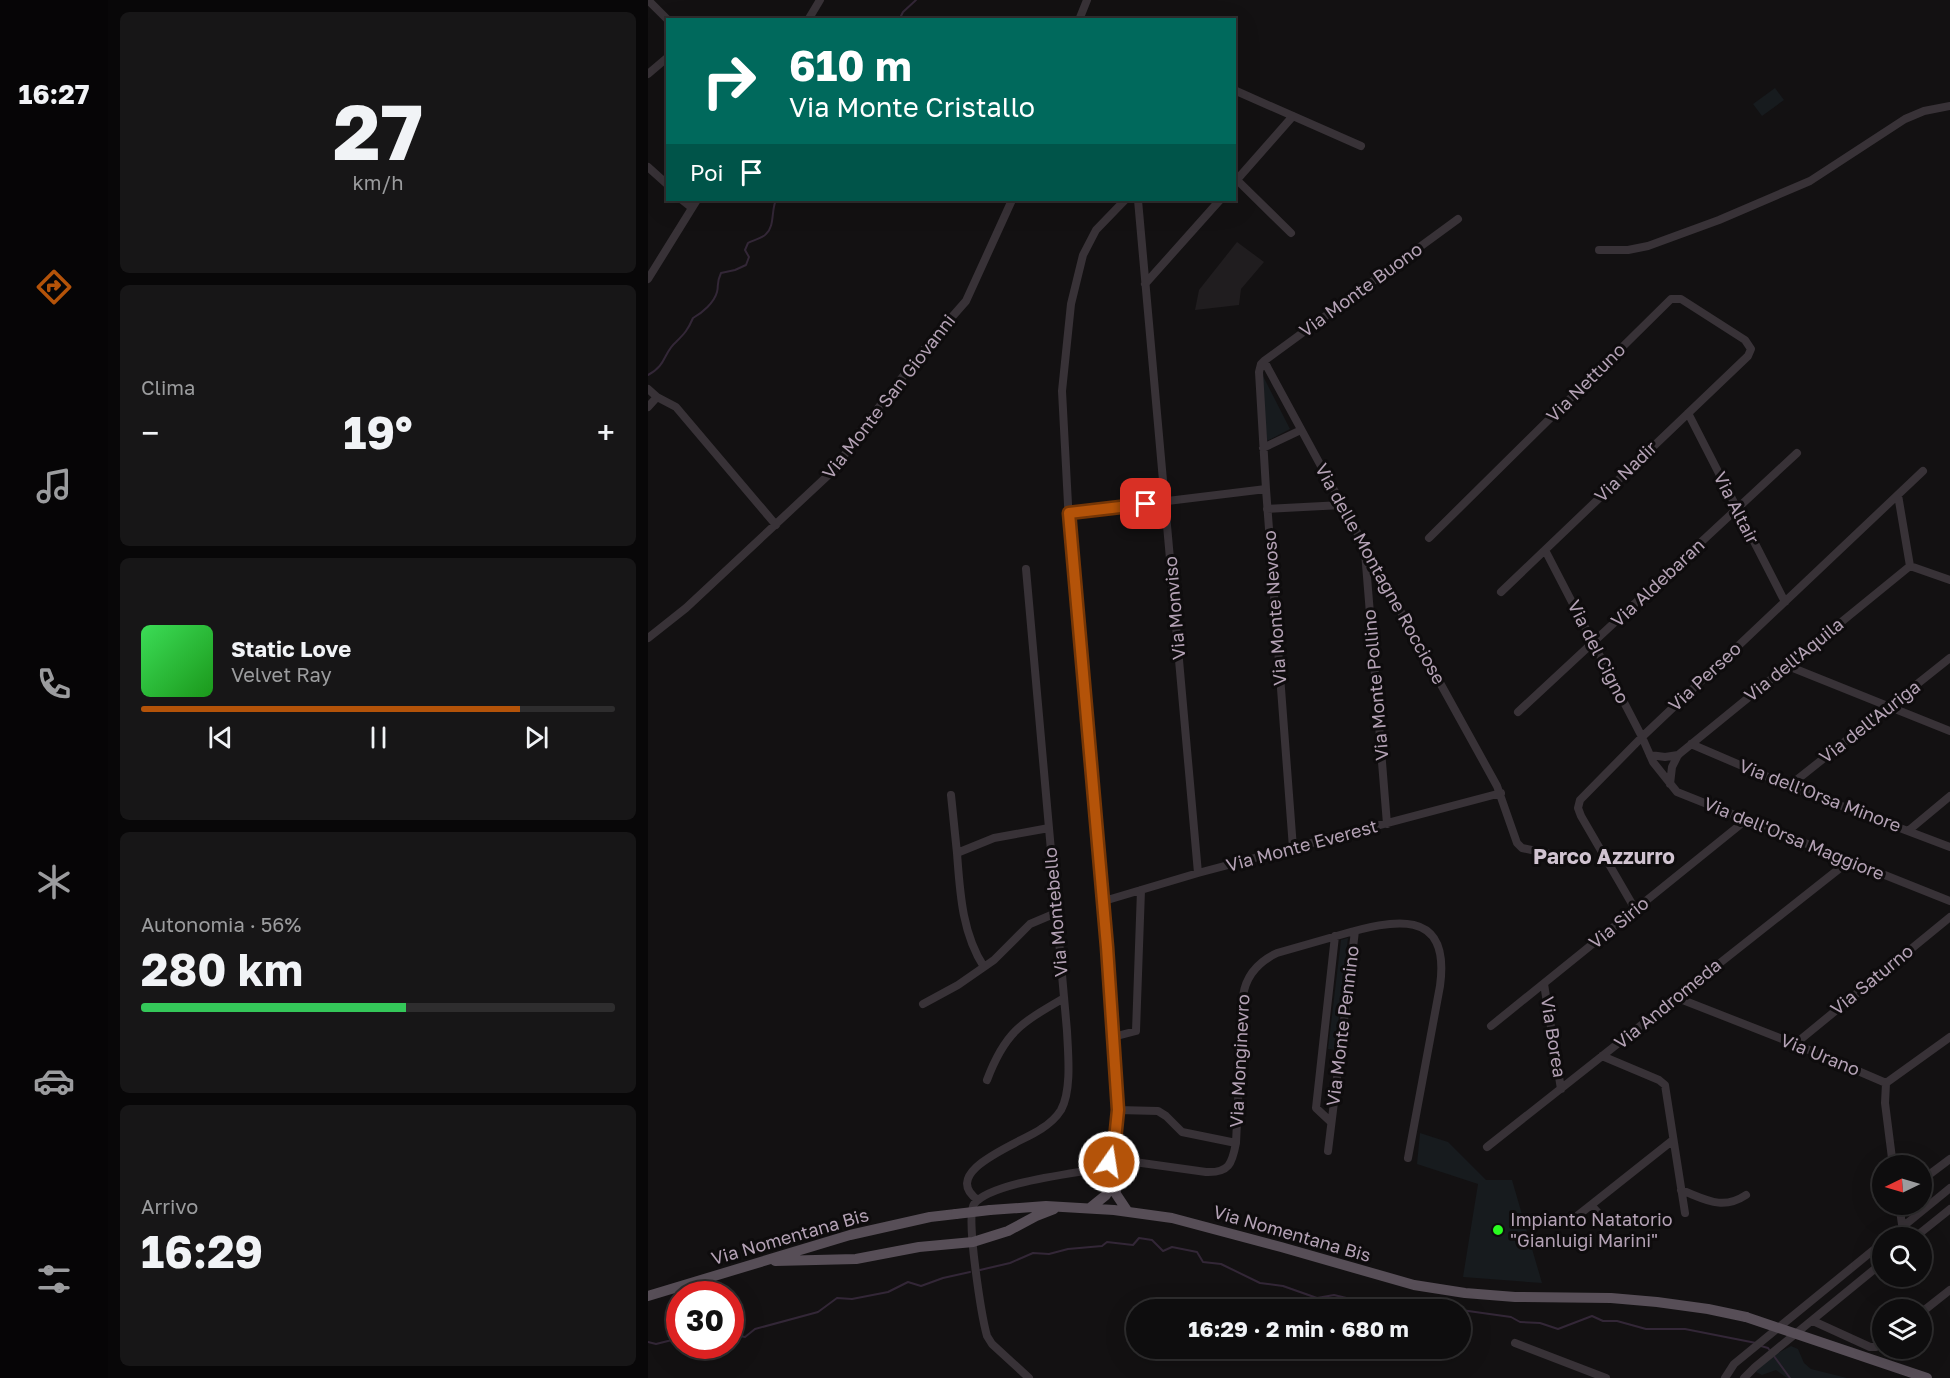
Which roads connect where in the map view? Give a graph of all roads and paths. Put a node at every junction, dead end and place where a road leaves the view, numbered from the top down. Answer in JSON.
{"nodes":[{"id":1,"x":648,"y":0,"type":"edge"},
{"id":2,"x":820,"y":0,"type":"edge"},
{"id":3,"x":1087,"y":0,"type":"edge"},
{"id":4,"x":666,"y":18,"type":"edge"},
{"id":5,"x":809,"y":18,"type":"edge"},
{"id":6,"x":1080,"y":18,"type":"edge"},
{"id":7,"x":666,"y":59,"type":"edge"},
{"id":8,"x":648,"y":74,"type":"edge"},
{"id":9,"x":1236,"y":91,"type":"edge"},
{"id":10,"x":1950,"y":106,"type":"edge"},
{"id":11,"x":1293,"y":116,"type":"junction"},
{"id":12,"x":1361,"y":146,"type":"dead end"},
{"id":13,"x":648,"y":167,"type":"edge"},
{"id":14,"x":1236,"y":182,"type":"edge"},
{"id":15,"x":666,"y":183,"type":"edge"},
{"id":16,"x":683,"y":201,"type":"edge"},
{"id":17,"x":696,"y":201,"type":"edge"},
{"id":18,"x":1012,"y":201,"type":"edge"},
{"id":19,"x":1124,"y":201,"type":"edge"},
{"id":20,"x":1137,"y":201,"type":"edge"},
{"id":21,"x":1219,"y":201,"type":"edge"},
{"id":22,"x":692,"y":208,"type":"junction"},
{"id":23,"x":1458,"y":219,"type":"dead end"},
{"id":24,"x":1291,"y":233,"type":"dead end"},
{"id":25,"x":1599,"y":250,"type":"dead end"},
{"id":26,"x":648,"y":279,"type":"edge"},
{"id":27,"x":1145,"y":284,"type":"junction"},
{"id":28,"x":1750,"y":353,"type":"joint"},
{"id":29,"x":1262,"y":364,"type":"junction"},
{"id":30,"x":648,"y":389,"type":"edge"},
{"id":31,"x":657,"y":397,"type":"junction"},
{"id":32,"x":648,"y":407,"type":"edge"},
{"id":33,"x":1688,"y":413,"type":"junction"},
{"id":34,"x":1301,"y":430,"type":"junction"},
{"id":35,"x":1263,"y":448,"type":"junction"},
{"id":36,"x":1797,"y":453,"type":"dead end"},
{"id":37,"x":1923,"y":471,"type":"dead end"},
{"id":38,"x":1266,"y":489,"type":"junction"},
{"id":39,"x":1898,"y":495,"type":"junction"},
{"id":40,"x":1165,"y":502,"type":"junction"},
{"id":41,"x":1342,"y":505,"type":"junction"},
{"id":42,"x":1267,"y":509,"type":"junction"},
{"id":43,"x":1737,"y":509,"type":"junction"},
{"id":44,"x":1069,"y":513,"type":"junction"},
{"id":45,"x":776,"y":525,"type":"junction"},
{"id":46,"x":1429,"y":538,"type":"dead end"},
{"id":47,"x":1365,"y":547,"type":"junction"},
{"id":48,"x":1545,"y":550,"type":"junction"},
{"id":49,"x":1910,"y":566,"type":"junction"},
{"id":50,"x":1026,"y":569,"type":"dead end"},
{"id":51,"x":1950,"y":580,"type":"edge"},
{"id":52,"x":1501,"y":592,"type":"dead end"},
{"id":53,"x":1785,"y":602,"type":"junction"},
{"id":54,"x":648,"y":638,"type":"edge"},
{"id":55,"x":1594,"y":644,"type":"junction"},
{"id":56,"x":1950,"y":658,"type":"edge"},
{"id":57,"x":1788,"y":666,"type":"junction"},
{"id":58,"x":1891,"y":706,"type":"junction"},
{"id":59,"x":1518,"y":711,"type":"dead end"},
{"id":60,"x":1950,"y":731,"type":"edge"},
{"id":61,"x":1642,"y":737,"type":"junction"},
{"id":62,"x":1691,"y":744,"type":"junction"},
{"id":63,"x":1650,"y":755,"type":"junction"},
{"id":64,"x":1678,"y":755,"type":"junction"},
{"id":65,"x":1670,"y":784,"type":"junction"},
{"id":66,"x":1790,"y":786,"type":"junction"},
{"id":67,"x":1501,"y":793,"type":"junction"},
{"id":68,"x":951,"y":795,"type":"dead end"},
{"id":69,"x":1950,"y":796,"type":"edge"},
{"id":70,"x":1746,"y":820,"type":"junction"},
{"id":71,"x":1387,"y":824,"type":"junction"},
{"id":72,"x":1049,"y":828,"type":"junction"},
{"id":73,"x":1908,"y":831,"type":"junction"},
{"id":74,"x":1950,"y":846,"type":"edge"},
{"id":75,"x":1293,"y":848,"type":"junction"},
{"id":76,"x":957,"y":853,"type":"junction"},
{"id":77,"x":1550,"y":854,"type":"dead end"},
{"id":78,"x":1849,"y":861,"type":"junction"},
{"id":79,"x":1198,"y":873,"type":"junction"},
{"id":80,"x":1141,"y":890,"type":"junction"},
{"id":81,"x":1950,"y":901,"type":"edge"},
{"id":82,"x":1104,"y":902,"type":"junction"},
{"id":83,"x":1635,"y":909,"type":"junction"},
{"id":84,"x":1056,"y":913,"type":"junction"},
{"id":85,"x":1950,"y":917,"type":"edge"},
{"id":86,"x":1356,"y":931,"type":"junction"},
{"id":87,"x":1335,"y":936,"type":"junction"},
{"id":88,"x":984,"y":967,"type":"junction"},
{"id":89,"x":1544,"y":984,"type":"junction"},
{"id":90,"x":1064,"y":998,"type":"junction"},
{"id":91,"x":1675,"y":998,"type":"junction"},
{"id":92,"x":923,"y":1004,"type":"dead end"},
{"id":93,"x":1491,"y":1026,"type":"dead end"},
{"id":94,"x":1113,"y":1037,"type":"junction"},
{"id":95,"x":1950,"y":1037,"type":"edge"},
{"id":96,"x":1795,"y":1044,"type":"junction"},
{"id":97,"x":1602,"y":1056,"type":"junction"},
{"id":98,"x":987,"y":1080,"type":"dead end"},
{"id":99,"x":1886,"y":1083,"type":"junction"},
{"id":100,"x":1562,"y":1089,"type":"junction"},
{"id":101,"x":1118,"y":1110,"type":"junction"},
{"id":102,"x":1331,"y":1122,"type":"junction"},
{"id":103,"x":1673,"y":1140,"type":"junction"},
{"id":104,"x":1236,"y":1143,"type":"junction"},
{"id":105,"x":1487,"y":1147,"type":"dead end"},
{"id":106,"x":1328,"y":1151,"type":"dead end"},
{"id":107,"x":1892,"y":1155,"type":"edge"},
{"id":108,"x":1408,"y":1158,"type":"dead end"},
{"id":109,"x":1950,"y":1158,"type":"edge"},
{"id":110,"x":1113,"y":1159,"type":"junction"},
{"id":111,"x":1932,"y":1172,"type":"edge"},
{"id":112,"x":1114,"y":1182,"type":"junction"},
{"id":113,"x":1950,"y":1188,"type":"edge"},
{"id":114,"x":1681,"y":1190,"type":"junction"},
{"id":115,"x":1746,"y":1195,"type":"dead end"},
{"id":116,"x":978,"y":1200,"type":"junction"},
{"id":117,"x":1591,"y":1204,"type":"junction"},
{"id":118,"x":1065,"y":1207,"type":"junction"},
{"id":119,"x":1090,"y":1208,"type":"junction"},
{"id":120,"x":1950,"y":1209,"type":"edge"},
{"id":121,"x":1128,"y":1212,"type":"junction"},
{"id":122,"x":1685,"y":1213,"type":"dead end"},
{"id":123,"x":1600,"y":1215,"type":"dead end"},
{"id":124,"x":1901,"y":1215,"type":"edge"},
{"id":125,"x":1577,"y":1216,"type":"dead end"},
{"id":126,"x":1903,"y":1226,"type":"joint"},
{"id":127,"x":1928,"y":1227,"type":"edge"},
{"id":128,"x":973,"y":1242,"type":"junction"},
{"id":129,"x":1872,"y":1251,"type":"edge"},
{"id":130,"x":760,"y":1261,"type":"junction"},
{"id":131,"x":1872,"y":1272,"type":"edge"},
{"id":132,"x":1950,"y":1290,"type":"edge"},
{"id":133,"x":648,"y":1296,"type":"edge"},
{"id":134,"x":1932,"y":1304,"type":"edge"},
{"id":135,"x":1814,"y":1321,"type":"junction"},
{"id":136,"x":1515,"y":1343,"type":"dead end"},
{"id":137,"x":1872,"y":1347,"type":"edge"},
{"id":138,"x":1029,"y":1378,"type":"edge"},
{"id":139,"x":1606,"y":1378,"type":"edge"},
{"id":140,"x":1725,"y":1378,"type":"edge"},
{"id":141,"x":1744,"y":1378,"type":"edge"},
{"id":142,"x":1927,"y":1378,"type":"edge"}],
"edges":[{"from":1,"to":4,"type":"street"},
{"from":2,"to":5,"type":"street"},
{"from":3,"to":6,"type":"street"},
{"from":7,"to":8,"type":"street"},
{"from":9,"to":11,"type":"street"},
{"from":10,"to":25,"type":"street"},
{"from":11,"to":12,"type":"street"},
{"from":11,"to":14,"type":"street"},
{"from":13,"to":15,"type":"street"},
{"from":14,"to":24,"type":"street"},
{"from":16,"to":22,"type":"street"},
{"from":17,"to":22,"type":"street"},
{"from":18,"to":45,"type":"street","name":"Via Monte San Giovanni"},
{"from":19,"to":44,"type":"street"},
{"from":20,"to":27,"type":"street","name":"Via Monviso"},
{"from":21,"to":27,"type":"street"},
{"from":22,"to":26,"type":"street"},
{"from":23,"to":29,"type":"street","name":"Via Monte Buono"},
{"from":27,"to":40,"type":"street","name":"Via Monviso"},
{"from":28,"to":33,"type":"street","name":"Via Nadir"},
{"from":28,"to":46,"type":"street","name":"Via Nettuno"},
{"from":29,"to":34,"type":"street","name":"Via delle Montagne Rocciose"},
{"from":29,"to":35,"type":"street","name":"Via Monte Nevoso"},
{"from":30,"to":31,"type":"street"},
{"from":31,"to":32,"type":"street"},
{"from":31,"to":45,"type":"street"},
{"from":33,"to":43,"type":"street","name":"Via Altair"},
{"from":33,"to":48,"type":"street","name":"Via Nadir"},
{"from":34,"to":35,"type":"street"},
{"from":34,"to":41,"type":"street","name":"Via delle Montagne Rocciose"},
{"from":35,"to":38,"type":"street","name":"Via Monte Nevoso"},
{"from":36,"to":43,"type":"street","name":"Via Aldebaran"},
{"from":37,"to":39,"type":"street","name":"Via Perseo"},
{"from":38,"to":40,"type":"street"},
{"from":38,"to":42,"type":"street","name":"Via Monte Nevoso"},
{"from":39,"to":49,"type":"street"},
{"from":39,"to":53,"type":"street","name":"Via Perseo"},
{"from":40,"to":44,"type":"street"},
{"from":40,"to":79,"type":"street","name":"Via Monviso"},
{"from":41,"to":42,"type":"street"},
{"from":41,"to":47,"type":"street","name":"Via delle Montagne Rocciose"},
{"from":42,"to":75,"type":"street","name":"Via Monte Nevoso"},
{"from":43,"to":53,"type":"street","name":"Via Altair"},
{"from":43,"to":55,"type":"street","name":"Via Aldebaran"},
{"from":44,"to":82,"type":"street"},
{"from":45,"to":54,"type":"street","name":"Via Monte San Giovanni"},
{"from":47,"to":67,"type":"street","name":"Via delle Montagne Rocciose"},
{"from":47,"to":71,"type":"street","name":"Via Monte Pollino"},
{"from":48,"to":52,"type":"street","name":"Via Nadir"},
{"from":48,"to":55,"type":"street","name":"Via del Cigno"},
{"from":49,"to":51,"type":"street"},
{"from":49,"to":57,"type":"street","name":"Via dell'Aquila"},
{"from":50,"to":72,"type":"street","name":"Via Montebello"},
{"from":53,"to":61,"type":"street","name":"Via Perseo"},
{"from":55,"to":59,"type":"street","name":"Via Aldebaran"},
{"from":55,"to":61,"type":"street","name":"Via del Cigno"},
{"from":56,"to":58,"type":"street","name":"Via dell'Auriga"},
{"from":57,"to":58,"type":"street"},
{"from":57,"to":62,"type":"street","name":"Via dell'Aquila"},
{"from":58,"to":60,"type":"street"},
{"from":58,"to":66,"type":"street","name":"Via dell'Auriga"},
{"from":61,"to":63,"type":"street","name":"Via del Cigno"},
{"from":61,"to":83,"type":"street","name":"Via Perseo"},
{"from":62,"to":64,"type":"street","name":"Via dell'Aquila"},
{"from":62,"to":66,"type":"street","name":"Via dell'Orsa Minore"},
{"from":63,"to":64,"type":"street"},
{"from":63,"to":65,"type":"street","name":"Via del Cigno"},
{"from":64,"to":65,"type":"street"},
{"from":65,"to":70,"type":"street","name":"Via dell'Orsa Maggiore"},
{"from":66,"to":73,"type":"street","name":"Via dell'Orsa Minore"},
{"from":67,"to":71,"type":"street","name":"Via Monte Everest"},
{"from":67,"to":77,"type":"street","name":"Via delle Montagne Rocciose"},
{"from":68,"to":76,"type":"street"},
{"from":69,"to":73,"type":"street"},
{"from":70,"to":78,"type":"street","name":"Via dell'Orsa Maggiore"},
{"from":70,"to":83,"type":"street","name":"Via Sirio"},
{"from":71,"to":75,"type":"street","name":"Via Monte Everest"},
{"from":72,"to":76,"type":"street"},
{"from":72,"to":84,"type":"street","name":"Via Montebello"},
{"from":73,"to":74,"type":"street","name":"Via dell'Orsa Minore"},
{"from":75,"to":79,"type":"street","name":"Via Monte Everest"},
{"from":76,"to":88,"type":"street"},
{"from":78,"to":81,"type":"street","name":"Via dell'Orsa Maggiore"},
{"from":78,"to":91,"type":"street","name":"Via Andromeda"},
{"from":79,"to":80,"type":"street","name":"Via Monte Everest"},
{"from":80,"to":82,"type":"street","name":"Via Monte Everest"},
{"from":80,"to":94,"type":"street"},
{"from":82,"to":94,"type":"street"},
{"from":83,"to":89,"type":"street","name":"Via Sirio"},
{"from":84,"to":88,"type":"street"},
{"from":84,"to":90,"type":"street","name":"Via Montebello"},
{"from":85,"to":96,"type":"street","name":"Via Saturno"},
{"from":86,"to":87,"type":"street","name":"Via Monginevro"},
{"from":86,"to":102,"type":"street","name":"Via Monte Pennino"},
{"from":86,"to":108,"type":"street","name":"Via Monginevro"},
{"from":87,"to":102,"type":"street","name":"Via Monte Pennino"},
{"from":87,"to":104,"type":"street","name":"Via Monginevro"},
{"from":88,"to":92,"type":"street"},
{"from":89,"to":93,"type":"street","name":"Via Sirio"},
{"from":89,"to":100,"type":"street","name":"Via Borea"},
{"from":90,"to":98,"type":"street"},
{"from":90,"to":116,"type":"street","name":"Via Montebello"},
{"from":91,"to":96,"type":"street","name":"Via Urano"},
{"from":91,"to":97,"type":"street","name":"Via Andromeda"},
{"from":94,"to":101,"type":"street"},
{"from":95,"to":99,"type":"street"},
{"from":96,"to":99,"type":"street","name":"Via Urano"},
{"from":97,"to":100,"type":"street","name":"Via Andromeda"},
{"from":97,"to":103,"type":"street"},
{"from":99,"to":107,"type":"street"},
{"from":100,"to":105,"type":"street","name":"Via Andromeda"},
{"from":101,"to":104,"type":"street"},
{"from":101,"to":110,"type":"street"},
{"from":102,"to":106,"type":"street","name":"Via Monte Pennino"},
{"from":103,"to":114,"type":"street"},
{"from":103,"to":117,"type":"street"},
{"from":104,"to":110,"type":"street","name":"Via Monginevro"},
{"from":109,"to":111,"type":"street"},
{"from":110,"to":112,"type":"main road"},
{"from":110,"to":116,"type":"street"},
{"from":112,"to":119,"type":"main road"},
{"from":112,"to":121,"type":"main road"},
{"from":113,"to":126,"type":"street"},
{"from":114,"to":115,"type":"street"},
{"from":114,"to":122,"type":"street"},
{"from":116,"to":128,"type":"street"},
{"from":117,"to":123,"type":"street"},
{"from":117,"to":125,"type":"street"},
{"from":118,"to":119,"type":"main road","name":"Via Nomentana Bis"},
{"from":118,"to":128,"type":"main road"},
{"from":118,"to":130,"type":"main road","name":"Via Nomentana Bis","bridge":true},
{"from":119,"to":121,"type":"main road","name":"Via Nomentana Bis"},
{"from":120,"to":127,"type":"street"},
{"from":121,"to":142,"type":"main road","name":"Via Nomentana Bis","bridge":true},
{"from":124,"to":126,"type":"street"},
{"from":128,"to":130,"type":"main road"},
{"from":128,"to":138,"type":"street"},
{"from":129,"to":140,"type":"street"},
{"from":130,"to":133,"type":"main road","name":"Via Nomentana Bis"},
{"from":131,"to":135,"type":"street"},
{"from":132,"to":134,"type":"street"},
{"from":135,"to":137,"type":"street"},
{"from":135,"to":141,"type":"street"},
{"from":136,"to":139,"type":"street"}]}
